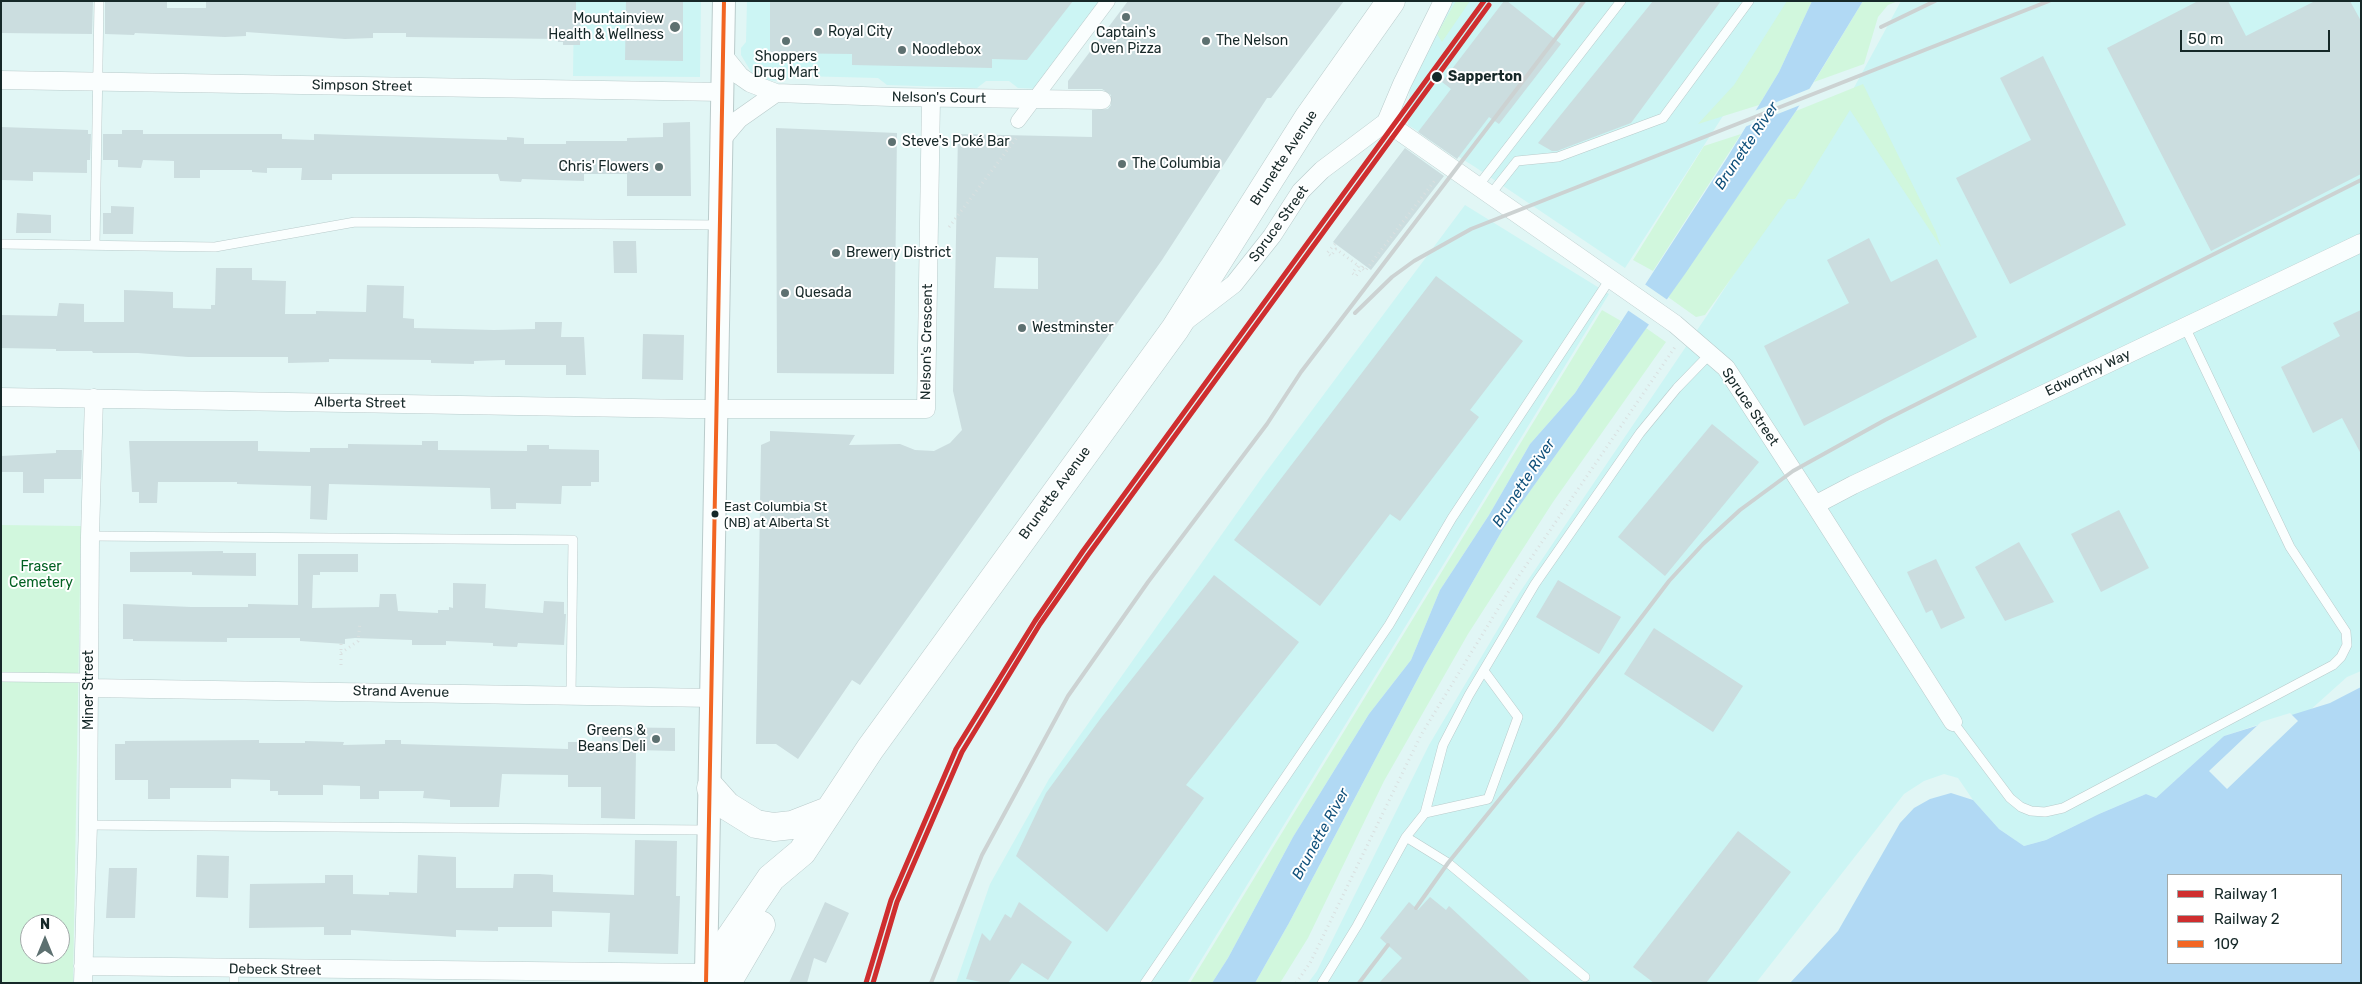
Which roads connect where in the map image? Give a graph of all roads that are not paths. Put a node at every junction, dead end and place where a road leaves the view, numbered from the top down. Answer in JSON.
{"nodes":[{"id":1,"x":99,"y":1,"type":"edge"},
{"id":2,"x":724,"y":1,"type":"edge"},
{"id":3,"x":1108,"y":1,"type":"edge"},
{"id":4,"x":1391,"y":1,"type":"edge"},
{"id":5,"x":1443,"y":1,"type":"edge"},
{"id":6,"x":1621,"y":1,"type":"edge"},
{"id":7,"x":1749,"y":1,"type":"edge"},
{"id":8,"x":723,"y":55,"type":"junction"},
{"id":9,"x":1,"y":80,"type":"edge"},
{"id":10,"x":97,"y":82,"type":"junction"},
{"id":11,"x":723,"y":92,"type":"junction"},
{"id":12,"x":776,"y":93,"type":"junction"},
{"id":13,"x":930,"y":98,"type":"junction"},
{"id":14,"x":1035,"y":99,"type":"junction"},
{"id":15,"x":1102,"y":100,"type":"dead end"},
{"id":16,"x":1386,"y":122,"type":"junction"},
{"id":17,"x":1021,"y":125,"type":"road end"},
{"id":18,"x":722,"y":139,"type":"junction"},
{"id":19,"x":1484,"y":191,"type":"junction"},
{"id":20,"x":721,"y":224,"type":"junction"},
{"id":21,"x":2361,"y":243,"type":"edge"},
{"id":22,"x":1,"y":244,"type":"edge"},
{"id":23,"x":95,"y":245,"type":"junction"},
{"id":24,"x":1610,"y":279,"type":"junction"},
{"id":25,"x":2185,"y":327,"type":"junction"},
{"id":26,"x":1176,"y":329,"type":"junction"},
{"id":27,"x":1710,"y":354,"type":"junction"},
{"id":28,"x":1,"y":396,"type":"edge"},
{"id":29,"x":94,"y":398,"type":"junction"},
{"id":30,"x":718,"y":409,"type":"junction"},
{"id":31,"x":1815,"y":505,"type":"junction"},
{"id":32,"x":90,"y":536,"type":"junction"},
{"id":33,"x":1484,"y":671,"type":"junction"},
{"id":34,"x":1,"y":677,"type":"edge"},
{"id":35,"x":89,"y":683,"type":"junction"},
{"id":36,"x":571,"y":695,"type":"junction"},
{"id":37,"x":713,"y":698,"type":"junction"},
{"id":38,"x":1953,"y":722,"type":"joint"},
{"id":39,"x":711,"y":788,"type":"junction"},
{"id":40,"x":828,"y":811,"type":"junction"},
{"id":41,"x":1425,"y":813,"type":"junction"},
{"id":42,"x":88,"y":825,"type":"junction"},
{"id":43,"x":710,"y":830,"type":"junction"},
{"id":44,"x":1406,"y":836,"type":"junction"},
{"id":45,"x":83,"y":974,"type":"edge"},
{"id":46,"x":234,"y":976,"type":"edge"},
{"id":47,"x":373,"y":977,"type":"edge"},
{"id":48,"x":511,"y":977,"type":"edge"},
{"id":49,"x":1585,"y":978,"type":"dead end"},
{"id":50,"x":713,"y":980,"type":"edge"},
{"id":51,"x":1146,"y":983,"type":"edge"},
{"id":52,"x":1322,"y":983,"type":"edge"}],
"edges":[{"from":1,"to":10,"type":"lane"},
{"from":2,"to":8,"type":"street"},
{"from":3,"to":14,"type":"street"},
{"from":4,"to":26,"type":"main road","name":"Brunette Avenue"},
{"from":5,"to":16,"type":"street"},
{"from":6,"to":19,"type":"lane"},
{"from":7,"to":19,"type":"lane"},
{"from":8,"to":11,"type":"street"},
{"from":8,"to":12,"type":"street","name":"Nelson's Court"},
{"from":9,"to":10,"type":"street","name":"Simpson Street"},
{"from":10,"to":11,"type":"street","name":"Simpson Street"},
{"from":10,"to":23,"type":"lane"},
{"from":11,"to":18,"type":"street"},
{"from":12,"to":13,"type":"street","name":"Nelson's Court"},
{"from":12,"to":18,"type":"street"},
{"from":13,"to":14,"type":"street","name":"Nelson's Court"},
{"from":13,"to":30,"type":"street","name":"Nelson's Crescent"},
{"from":14,"to":15,"type":"street","name":"Nelson's Court"},
{"from":14,"to":17,"type":"street"},
{"from":16,"to":19,"type":"street","name":"Spruce Street"},
{"from":16,"to":26,"type":"street","name":"Spruce Street"},
{"from":18,"to":20,"type":"street"},
{"from":19,"to":24,"type":"street","name":"Spruce Street"},
{"from":20,"to":23,"type":"lane"},
{"from":20,"to":30,"type":"street"},
{"from":21,"to":25,"type":"street","name":"Edworthy Way"},
{"from":22,"to":23,"type":"lane"},
{"from":24,"to":27,"type":"street","name":"Spruce Street"},
{"from":24,"to":51,"type":"lane"},
{"from":25,"to":31,"type":"street","name":"Edworthy Way"},
{"from":25,"to":38,"type":"lane"},
{"from":26,"to":40,"type":"main road","name":"Brunette Avenue"},
{"from":27,"to":31,"type":"street","name":"Spruce Street"},
{"from":27,"to":33,"type":"lane"},
{"from":28,"to":29,"type":"street","name":"Alberta Street"},
{"from":29,"to":30,"type":"street","name":"Alberta Street"},
{"from":29,"to":32,"type":"street","name":"Miner Street"},
{"from":30,"to":37,"type":"street"},
{"from":31,"to":38,"type":"street","name":"Spruce Street"},
{"from":32,"to":35,"type":"street","name":"Miner Street"},
{"from":32,"to":36,"type":"lane"},
{"from":33,"to":41,"type":"lane"},
{"from":33,"to":41,"type":"lane"},
{"from":34,"to":35,"type":"lane"},
{"from":35,"to":36,"type":"street","name":"Strand Avenue"},
{"from":35,"to":42,"type":"street","name":"Miner Street"},
{"from":36,"to":37,"type":"street","name":"Strand Avenue"},
{"from":37,"to":39,"type":"street"},
{"from":39,"to":40,"type":"main road"},
{"from":39,"to":43,"type":"street"},
{"from":40,"to":50,"type":"main road","name":"Brunette Avenue"},
{"from":41,"to":44,"type":"lane"},
{"from":42,"to":43,"type":"lane"},
{"from":42,"to":45,"type":"street","name":"Miner Street"},
{"from":43,"to":50,"type":"street"},
{"from":44,"to":49,"type":"lane"},
{"from":44,"to":52,"type":"lane"},
{"from":45,"to":46,"type":"street","name":"Debeck Street"},
{"from":46,"to":47,"type":"street","name":"Debeck Street"},
{"from":47,"to":48,"type":"street","name":"Debeck Street"},
{"from":48,"to":50,"type":"street","name":"Debeck Street"}]}
